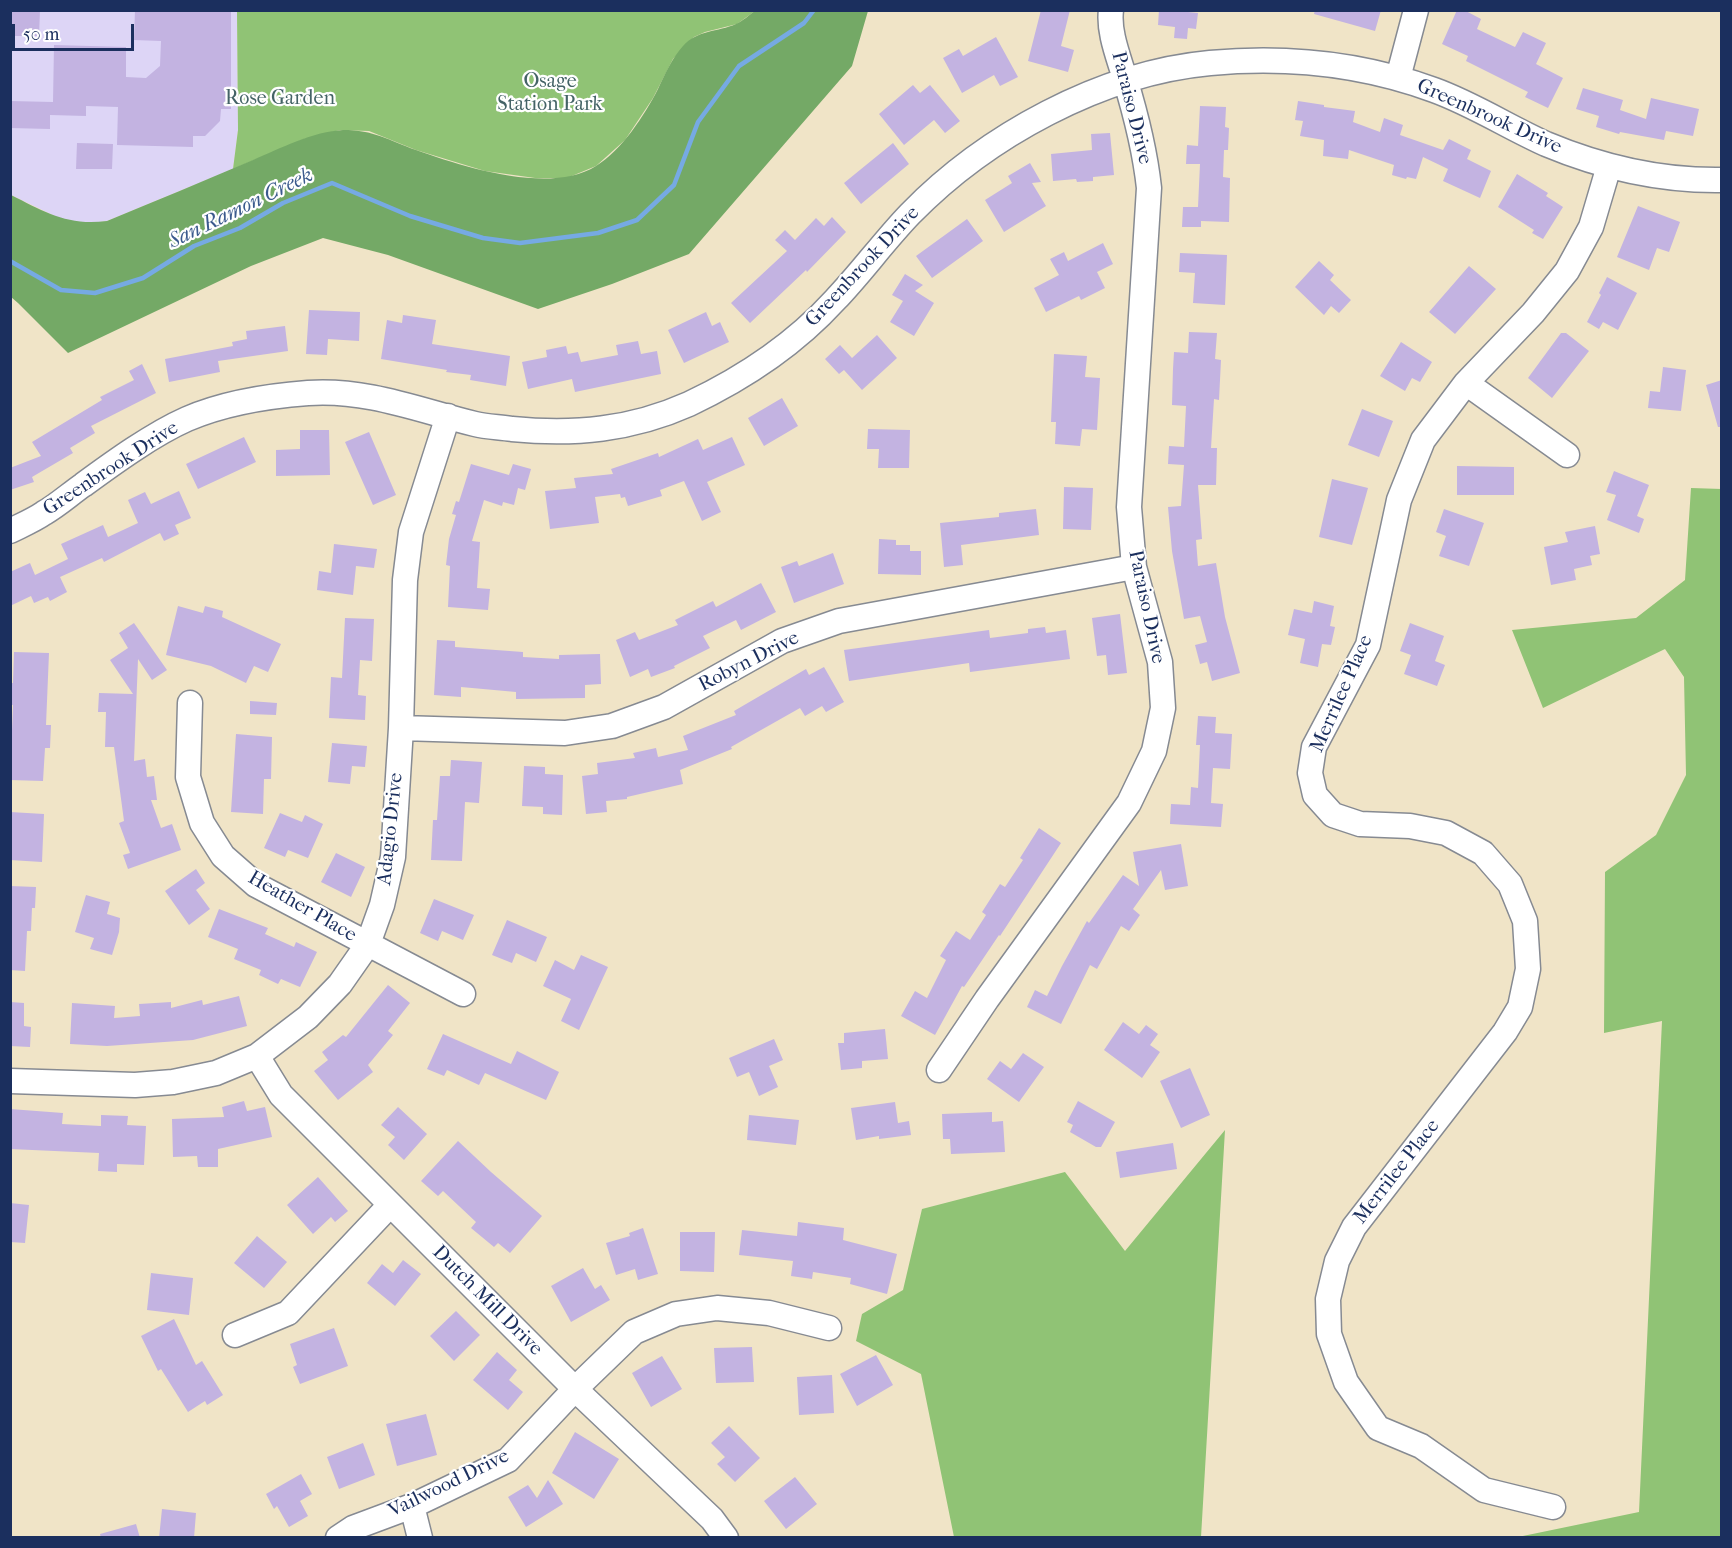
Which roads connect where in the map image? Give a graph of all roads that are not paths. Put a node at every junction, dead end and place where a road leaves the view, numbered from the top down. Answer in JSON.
{"nodes":[{"id":1,"x":1111,"y":10,"type":"edge"},
{"id":2,"x":1416,"y":10,"type":"edge"},
{"id":3,"x":1398,"y":78,"type":"junction"},
{"id":4,"x":1126,"y":81,"type":"junction"},
{"id":5,"x":1609,"y":166,"type":"junction"},
{"id":6,"x":1722,"y":180,"type":"edge"},
{"id":7,"x":1466,"y":384,"type":"junction"},
{"id":8,"x":448,"y":416,"type":"junction"},
{"id":9,"x":1567,"y":454,"type":"dead end"},
{"id":10,"x":10,"y":531,"type":"edge"},
{"id":11,"x":1134,"y":567,"type":"junction"},
{"id":12,"x":190,"y":703,"type":"dead end"},
{"id":13,"x":401,"y":728,"type":"junction"},
{"id":14,"x":368,"y":944,"type":"junction"},
{"id":15,"x":463,"y":994,"type":"dead end"},
{"id":16,"x":258,"y":1056,"type":"junction"},
{"id":17,"x":939,"y":1070,"type":"dead end"},
{"id":18,"x":10,"y":1081,"type":"edge"},
{"id":19,"x":390,"y":1205,"type":"junction"},
{"id":20,"x":829,"y":1328,"type":"dead end"},
{"id":21,"x":235,"y":1335,"type":"dead end"},
{"id":22,"x":575,"y":1389,"type":"junction"},
{"id":23,"x":412,"y":1506,"type":"junction"},
{"id":24,"x":1553,"y":1508,"type":"dead end"},
{"id":25,"x":338,"y":1538,"type":"edge"},
{"id":26,"x":420,"y":1538,"type":"edge"},
{"id":27,"x":726,"y":1538,"type":"edge"}],
"edges":[{"from":1,"to":4,"type":"street","name":"Paraiso Drive"},
{"from":2,"to":3,"type":"street"},
{"from":3,"to":4,"type":"street","name":"Greenbrook Drive"},
{"from":3,"to":5,"type":"street","name":"Greenbrook Drive"},
{"from":4,"to":8,"type":"street","name":"Greenbrook Drive"},
{"from":4,"to":11,"type":"street","name":"Paraiso Drive"},
{"from":5,"to":6,"type":"street","name":"Greenbrook Drive"},
{"from":5,"to":7,"type":"street","name":"Merrilee Place"},
{"from":7,"to":9,"type":"street"},
{"from":7,"to":24,"type":"street","name":"Merrilee Place"},
{"from":8,"to":10,"type":"street","name":"Greenbrook Drive"},
{"from":8,"to":13,"type":"street","name":"Adagio Drive"},
{"from":11,"to":13,"type":"street","name":"Robyn Drive"},
{"from":11,"to":17,"type":"street","name":"Paraiso Drive"},
{"from":12,"to":14,"type":"street","name":"Heather Place"},
{"from":13,"to":14,"type":"street","name":"Adagio Drive"},
{"from":14,"to":15,"type":"street","name":"Heather Place"},
{"from":14,"to":16,"type":"street","name":"Adagio Drive"},
{"from":16,"to":18,"type":"street","name":"Adagio Drive"},
{"from":16,"to":19,"type":"street","name":"Dutch Mill Drive"},
{"from":19,"to":21,"type":"street"},
{"from":19,"to":22,"type":"street","name":"Dutch Mill Drive"},
{"from":20,"to":22,"type":"street","name":"Vailwood Drive"},
{"from":22,"to":23,"type":"street","name":"Vailwood Drive"},
{"from":22,"to":27,"type":"street","name":"Dutch Mill Drive"},
{"from":23,"to":25,"type":"street","name":"Vailwood Drive"},
{"from":23,"to":26,"type":"street"}]}
